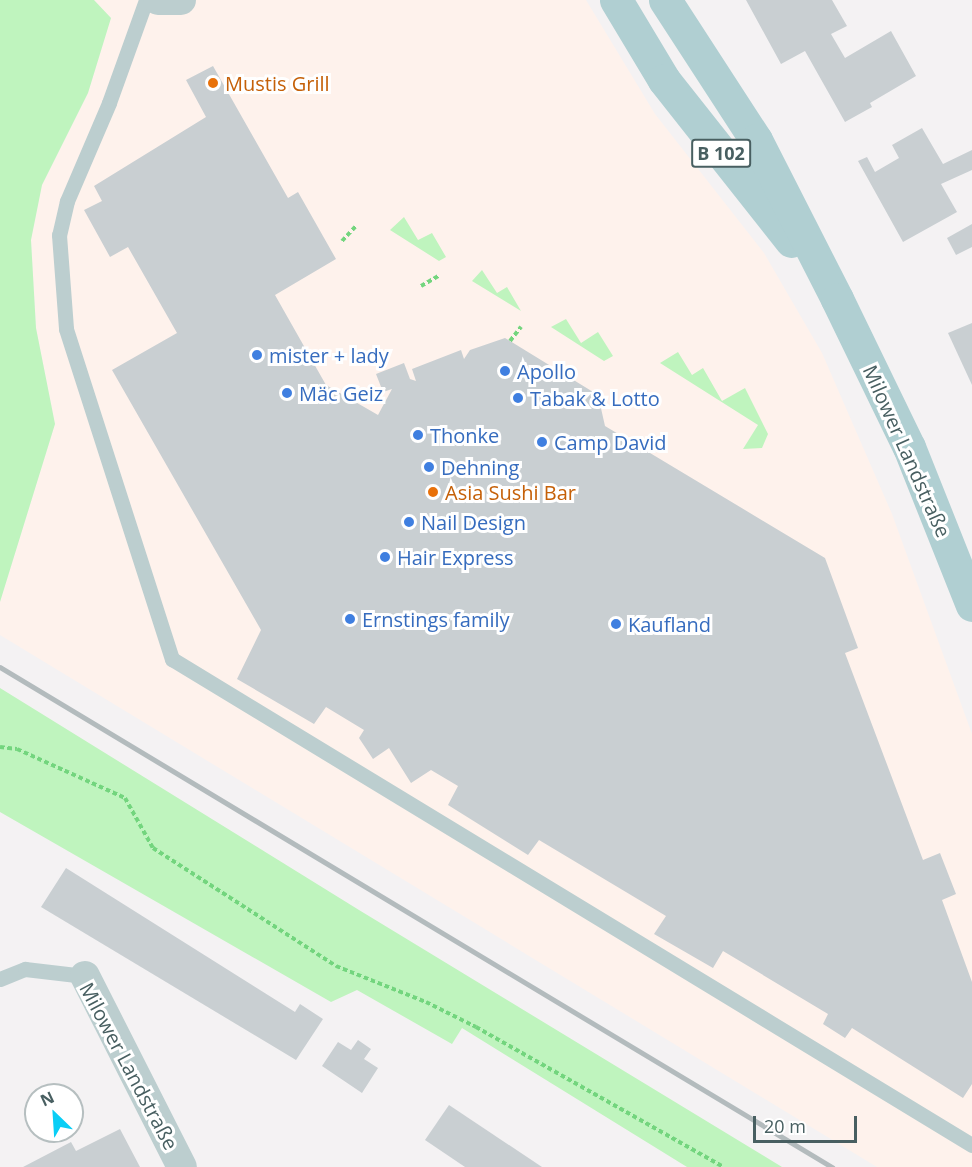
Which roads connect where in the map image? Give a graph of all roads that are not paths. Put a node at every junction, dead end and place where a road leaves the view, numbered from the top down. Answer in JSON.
{"nodes":[{"id":1,"x":146,"y":0,"type":"edge"},
{"id":2,"x":158,"y":0,"type":"edge"},
{"id":3,"x":182,"y":0,"type":"edge"},
{"id":4,"x":616,"y":0,"type":"edge"},
{"id":5,"x":665,"y":0,"type":"edge"},
{"id":6,"x":837,"y":299,"type":"junction"},
{"id":7,"x":972,"y":605,"type":"edge"},
{"id":8,"x":85,"y":976,"type":"joint"},
{"id":9,"x":0,"y":979,"type":"edge"},
{"id":10,"x":972,"y":1145,"type":"edge"},
{"id":11,"x":182,"y":1167,"type":"edge"}],
"edges":[{"from":1,"to":10,"type":"lane"},
{"from":2,"to":3,"type":"street"},
{"from":4,"to":6,"type":"main road","name":"Milower Landstraße","number":"B 102"},
{"from":5,"to":6,"type":"main road","name":"Milower Landstraße","number":"B 102"},
{"from":6,"to":7,"type":"main road","name":"Milower Landstraße","number":"B 102"},
{"from":8,"to":9,"type":"lane","name":"Milower Landstraße"},
{"from":8,"to":11,"type":"street","name":"Milower Landstraße"}]}
